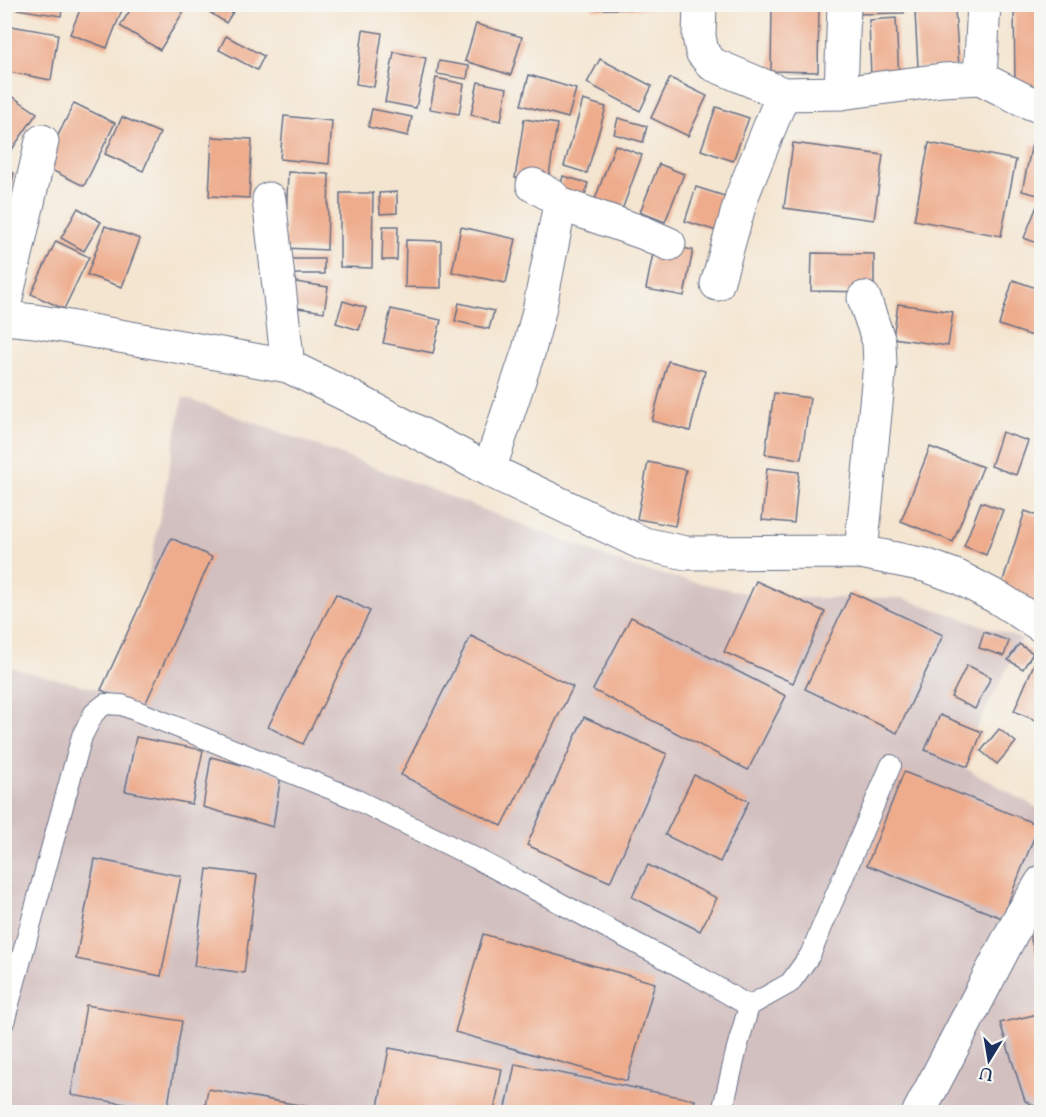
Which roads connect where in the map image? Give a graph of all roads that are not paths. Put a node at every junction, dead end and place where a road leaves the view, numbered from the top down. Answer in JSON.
{"nodes":[{"id":1,"x":700,"y":4,"type":"edge"},
{"id":2,"x":844,"y":4,"type":"edge"},
{"id":3,"x":984,"y":4,"type":"edge"},
{"id":4,"x":980,"y":78,"type":"junction"},
{"id":5,"x":841,"y":93,"type":"junction"},
{"id":6,"x":783,"y":94,"type":"junction"},
{"id":7,"x":1041,"y":107,"type":"edge"},
{"id":8,"x":42,"y":141,"type":"dead end"},
{"id":9,"x":533,"y":185,"type":"dead end"},
{"id":10,"x":269,"y":198,"type":"dead end"},
{"id":11,"x":560,"y":204,"type":"junction"},
{"id":12,"x":669,"y":244,"type":"dead end"},
{"id":13,"x":717,"y":284,"type":"dead end"},
{"id":14,"x":864,"y":298,"type":"dead end"},
{"id":15,"x":4,"y":307,"type":"edge"},
{"id":16,"x":4,"y":318,"type":"edge"},
{"id":17,"x":288,"y":366,"type":"junction"},
{"id":18,"x":489,"y":470,"type":"junction"},
{"id":19,"x":861,"y":552,"type":"junction"},
{"id":20,"x":1041,"y":626,"type":"edge"},
{"id":21,"x":891,"y":765,"type":"dead end"},
{"id":22,"x":1041,"y":882,"type":"edge"},
{"id":23,"x":749,"y":1006,"type":"junction"},
{"id":24,"x":4,"y":1022,"type":"edge"},
{"id":25,"x":920,"y":1112,"type":"edge"},
{"id":26,"x":722,"y":1113,"type":"edge"}],
"edges":[{"from":1,"to":6,"type":"street"},
{"from":2,"to":5,"type":"street"},
{"from":3,"to":4,"type":"street"},
{"from":4,"to":5,"type":"street"},
{"from":4,"to":7,"type":"street"},
{"from":5,"to":6,"type":"street"},
{"from":6,"to":13,"type":"street"},
{"from":8,"to":15,"type":"street"},
{"from":9,"to":11,"type":"street"},
{"from":10,"to":17,"type":"street"},
{"from":11,"to":12,"type":"street"},
{"from":11,"to":18,"type":"street"},
{"from":14,"to":19,"type":"street"},
{"from":16,"to":17,"type":"street"},
{"from":17,"to":18,"type":"street"},
{"from":18,"to":19,"type":"street"},
{"from":19,"to":20,"type":"street"},
{"from":21,"to":23,"type":"lane"},
{"from":22,"to":25,"type":"street"},
{"from":23,"to":24,"type":"lane"},
{"from":23,"to":26,"type":"lane"}]}
